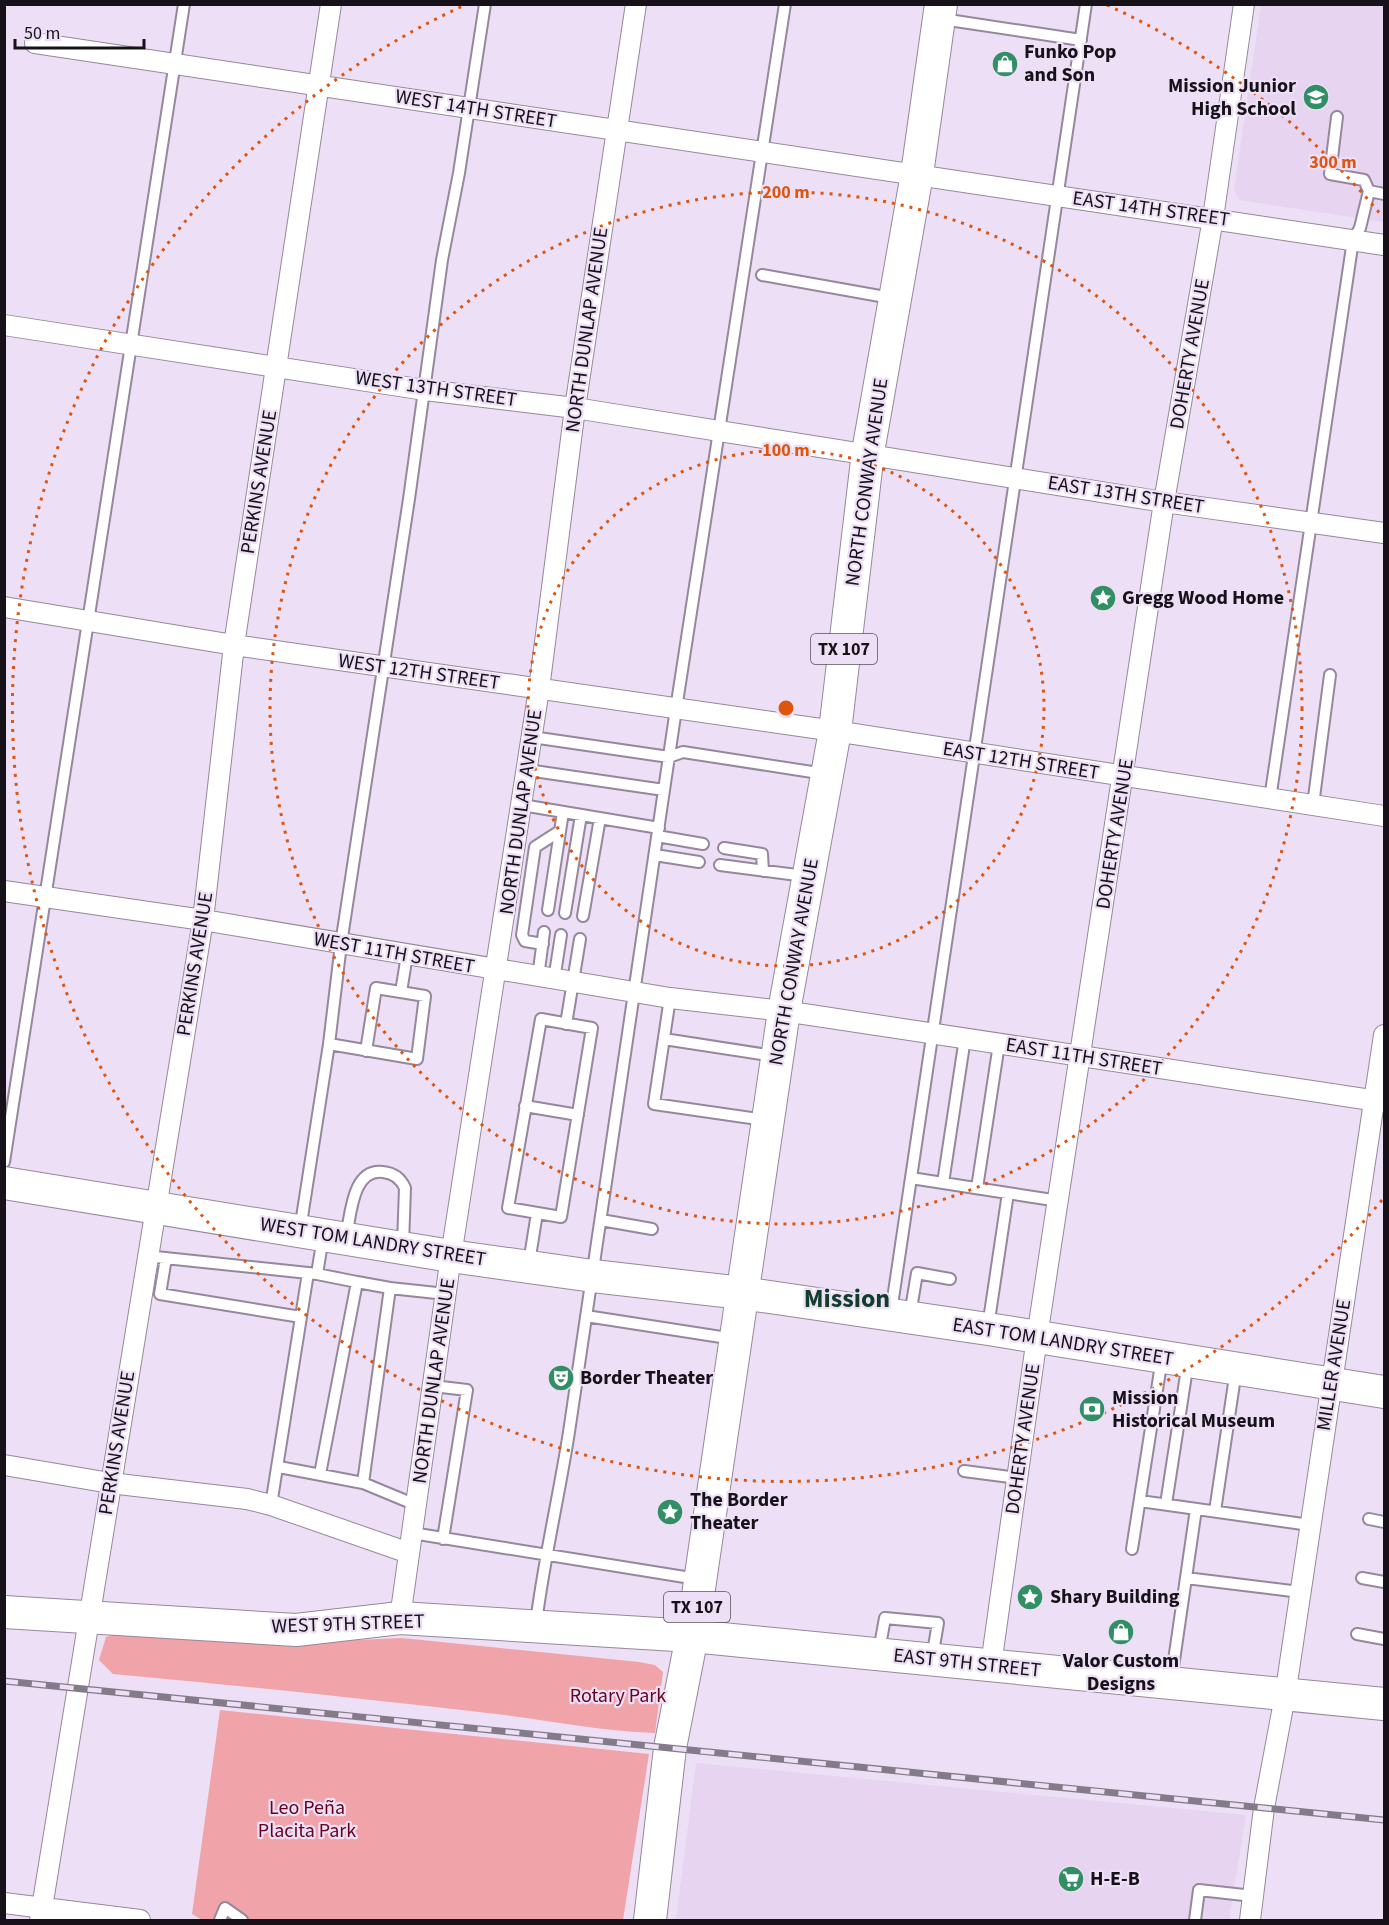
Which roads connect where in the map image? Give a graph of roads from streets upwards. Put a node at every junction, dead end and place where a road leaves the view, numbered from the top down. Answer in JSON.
{"nodes":[{"id":1,"x":331,"y":4,"type":"edge"},
{"id":2,"x":636,"y":4,"type":"edge"},
{"id":3,"x":1244,"y":4,"type":"edge"},
{"id":4,"x":940,"y":11,"type":"edge"},
{"id":5,"x":35,"y":42,"type":"dead end"},
{"id":6,"x":320,"y":85,"type":"junction"},
{"id":7,"x":616,"y":130,"type":"junction"},
{"id":8,"x":917,"y":174,"type":"junction"},
{"id":9,"x":1213,"y":218,"type":"junction"},
{"id":10,"x":1384,"y":245,"type":"edge"},
{"id":11,"x":4,"y":325,"type":"edge"},
{"id":12,"x":277,"y":366,"type":"junction"},
{"id":13,"x":575,"y":408,"type":"junction"},
{"id":14,"x":868,"y":452,"type":"junction"},
{"id":15,"x":1164,"y":502,"type":"junction"},
{"id":16,"x":1384,"y":533,"type":"edge"},
{"id":17,"x":4,"y":607,"type":"edge"},
{"id":18,"x":234,"y":645,"type":"junction"},
{"id":19,"x":539,"y":689,"type":"junction"},
{"id":20,"x":835,"y":731,"type":"junction"},
{"id":21,"x":1124,"y":777,"type":"junction"},
{"id":22,"x":1384,"y":816,"type":"edge"},
{"id":23,"x":4,"y":891,"type":"edge"},
{"id":24,"x":203,"y":920,"type":"junction"},
{"id":25,"x":497,"y":971,"type":"junction"},
{"id":26,"x":784,"y":1011,"type":"junction"},
{"id":27,"x":1384,"y":1035,"type":"edge"},
{"id":28,"x":1081,"y":1057,"type":"junction"},
{"id":29,"x":1379,"y":1101,"type":"edge"},
{"id":30,"x":4,"y":1182,"type":"edge"},
{"id":31,"x":155,"y":1206,"type":"junction"},
{"id":32,"x":451,"y":1256,"type":"junction"},
{"id":33,"x":742,"y":1293,"type":"junction"},
{"id":34,"x":1037,"y":1337,"type":"junction"},
{"id":35,"x":1331,"y":1385,"type":"junction"},
{"id":36,"x":1384,"y":1392,"type":"edge"},
{"id":37,"x":4,"y":1466,"type":"edge"},
{"id":38,"x":110,"y":1483,"type":"junction"},
{"id":39,"x":409,"y":1553,"type":"junction"},
{"id":40,"x":4,"y":1612,"type":"edge"},
{"id":41,"x":89,"y":1618,"type":"junction"},
{"id":42,"x":400,"y":1618,"type":"junction"},
{"id":43,"x":692,"y":1636,"type":"junction"},
{"id":44,"x":991,"y":1665,"type":"junction"},
{"id":45,"x":1285,"y":1696,"type":"junction"},
{"id":46,"x":1384,"y":1704,"type":"edge"},
{"id":47,"x":4,"y":1903,"type":"edge"},
{"id":48,"x":41,"y":1915,"type":"edge"},
{"id":49,"x":140,"y":1920,"type":"edge"},
{"id":50,"x":650,"y":1920,"type":"edge"},
{"id":51,"x":1250,"y":1920,"type":"edge"}],
"edges":[{"from":1,"to":6,"type":"street","name":"PERKINS AVENUE"},
{"from":2,"to":7,"type":"street","name":"NORTH DUNLAP AVENUE"},
{"from":3,"to":9,"type":"street","name":"DOHERTY AVENUE"},
{"from":4,"to":8,"type":"main road","name":"NORTH CONWAY AVENUE","number":"TX 107"},
{"from":5,"to":6,"type":"street","name":"WEST 14TH STREET"},
{"from":6,"to":7,"type":"street","name":"WEST 14TH STREET"},
{"from":6,"to":12,"type":"street","name":"PERKINS AVENUE"},
{"from":7,"to":8,"type":"street","name":"WEST 14TH STREET"},
{"from":7,"to":13,"type":"street","name":"NORTH DUNLAP AVENUE"},
{"from":8,"to":9,"type":"street","name":"EAST 14TH STREET"},
{"from":8,"to":14,"type":"main road","name":"NORTH CONWAY AVENUE","number":"TX 107"},
{"from":9,"to":10,"type":"street","name":"EAST 14TH STREET"},
{"from":9,"to":15,"type":"street","name":"DOHERTY AVENUE"},
{"from":11,"to":12,"type":"street","name":"WEST 13TH STREET"},
{"from":12,"to":13,"type":"street","name":"WEST 13TH STREET"},
{"from":12,"to":18,"type":"street","name":"PERKINS AVENUE"},
{"from":13,"to":14,"type":"street","name":"WEST 13TH STREET"},
{"from":13,"to":19,"type":"street","name":"NORTH DUNLAP AVENUE"},
{"from":14,"to":15,"type":"street","name":"EAST 13TH STREET"},
{"from":14,"to":20,"type":"main road","name":"NORTH CONWAY AVENUE","number":"TX 107"},
{"from":15,"to":16,"type":"street","name":"EAST 13TH STREET"},
{"from":15,"to":21,"type":"street","name":"DOHERTY AVENUE"},
{"from":17,"to":18,"type":"street","name":"WEST 12TH STREET"},
{"from":18,"to":19,"type":"street","name":"WEST 12TH STREET"},
{"from":18,"to":24,"type":"street","name":"PERKINS AVENUE"},
{"from":19,"to":20,"type":"street","name":"WEST 12TH STREET"},
{"from":19,"to":25,"type":"street","name":"NORTH DUNLAP AVENUE"},
{"from":20,"to":21,"type":"street","name":"EAST 12TH STREET"},
{"from":20,"to":26,"type":"main road","name":"NORTH CONWAY AVENUE","number":"TX 107"},
{"from":21,"to":22,"type":"street","name":"EAST 12TH STREET"},
{"from":21,"to":28,"type":"street","name":"DOHERTY AVENUE"},
{"from":23,"to":24,"type":"street","name":"WEST 11TH STREET"},
{"from":24,"to":25,"type":"street","name":"WEST 11TH STREET"},
{"from":24,"to":31,"type":"street","name":"PERKINS AVENUE"},
{"from":25,"to":26,"type":"street","name":"WEST 11TH STREET"},
{"from":25,"to":32,"type":"street","name":"NORTH DUNLAP AVENUE"},
{"from":26,"to":28,"type":"street","name":"EAST 11TH STREET"},
{"from":26,"to":33,"type":"main road","name":"NORTH CONWAY AVENUE","number":"TX 107"},
{"from":27,"to":29,"type":"street","name":"MILLER AVENUE"},
{"from":28,"to":29,"type":"street","name":"EAST 11TH STREET"},
{"from":28,"to":34,"type":"street","name":"DOHERTY AVENUE"},
{"from":29,"to":35,"type":"street","name":"MILLER AVENUE"},
{"from":30,"to":31,"type":"main road","name":"WEST TOM LANDRY STREET"},
{"from":31,"to":32,"type":"main road","name":"WEST TOM LANDRY STREET"},
{"from":31,"to":38,"type":"street","name":"PERKINS AVENUE"},
{"from":32,"to":33,"type":"main road","name":"WEST TOM LANDRY STREET"},
{"from":32,"to":39,"type":"street","name":"NORTH DUNLAP AVENUE"},
{"from":33,"to":34,"type":"main road","name":"EAST TOM LANDRY STREET"},
{"from":33,"to":43,"type":"main road","name":"NORTH CONWAY AVENUE","number":"TX 107"},
{"from":34,"to":35,"type":"main road","name":"EAST TOM LANDRY STREET"},
{"from":34,"to":44,"type":"street","name":"DOHERTY AVENUE"},
{"from":35,"to":36,"type":"main road","name":"EAST TOM LANDRY STREET"},
{"from":35,"to":45,"type":"street","name":"MILLER AVENUE"},
{"from":37,"to":38,"type":"street"},
{"from":38,"to":39,"type":"street"},
{"from":38,"to":41,"type":"street","name":"PERKINS AVENUE"},
{"from":39,"to":42,"type":"street","name":"NORTH DUNLAP AVENUE"},
{"from":40,"to":41,"type":"main road","name":"WEST 9TH STREET"},
{"from":41,"to":42,"type":"main road","name":"WEST 9TH STREET"},
{"from":41,"to":48,"type":"street","name":"PERKINS AVENUE"},
{"from":42,"to":43,"type":"main road","name":"WEST 9TH STREET"},
{"from":43,"to":44,"type":"main road","name":"EAST 9TH STREET"},
{"from":43,"to":50,"type":"main road","name":"NORTH CONWAY AVENUE","number":"TX 107"},
{"from":44,"to":45,"type":"main road","name":"EAST 9TH STREET"},
{"from":45,"to":46,"type":"main road","name":"EAST 9TH STREET"},
{"from":45,"to":51,"type":"street","name":"MILLER AVENUE"},
{"from":47,"to":48,"type":"street"},
{"from":48,"to":49,"type":"street"}]}
